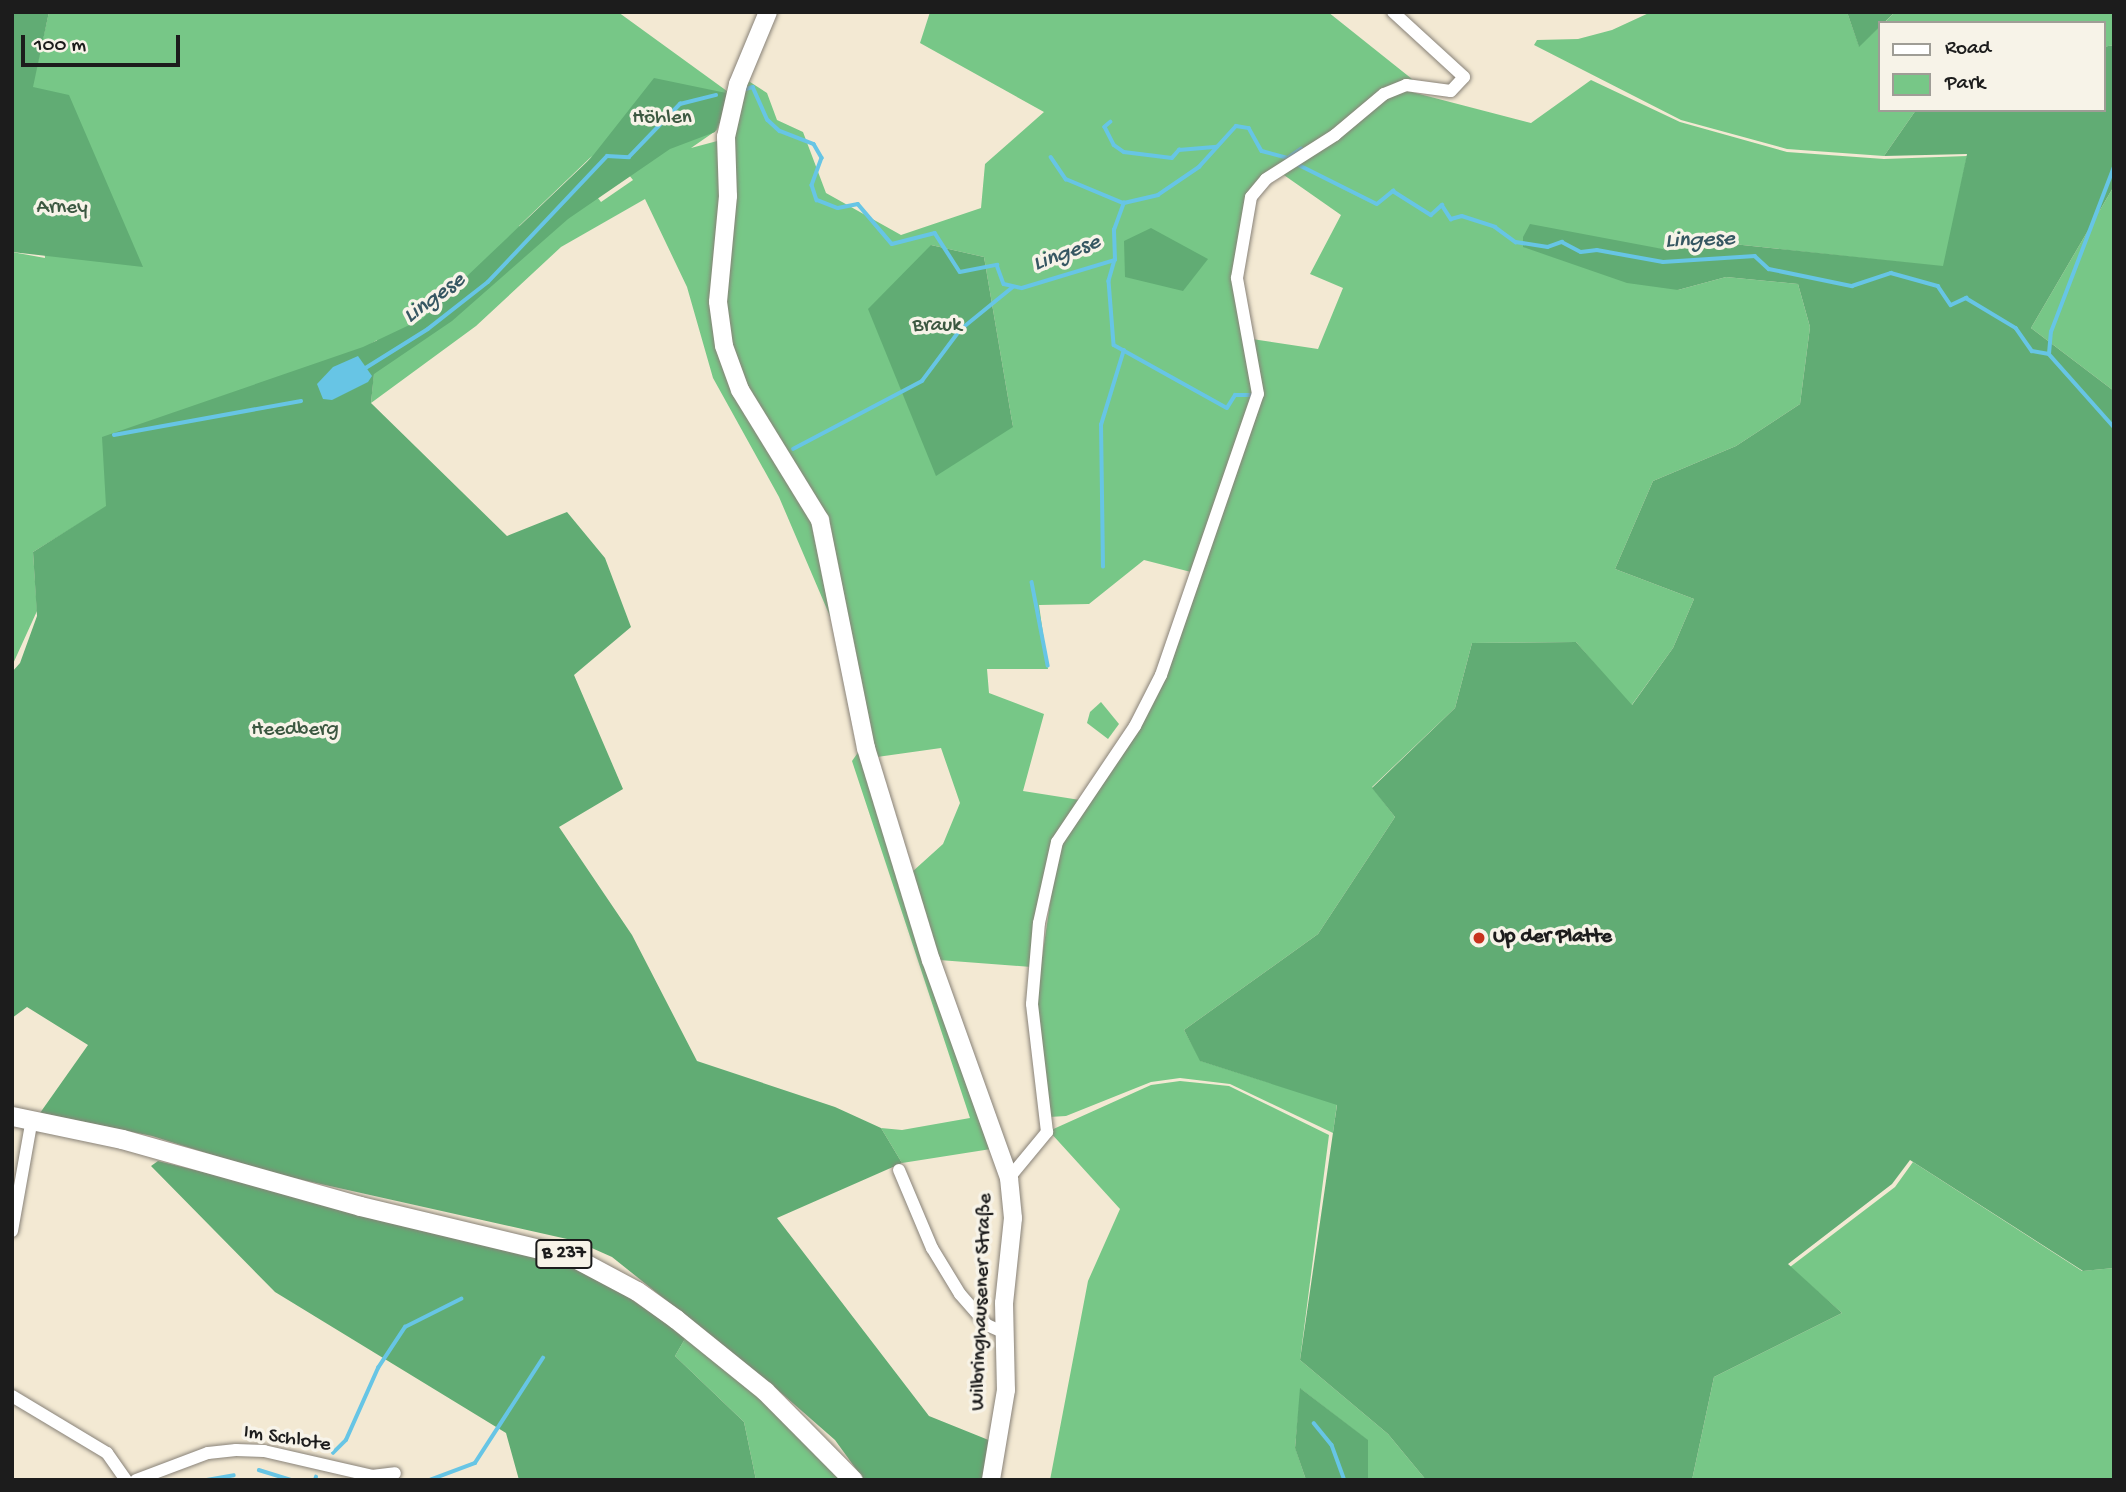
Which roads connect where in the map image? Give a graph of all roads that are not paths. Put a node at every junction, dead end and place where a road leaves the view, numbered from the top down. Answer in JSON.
{"nodes":[{"id":1,"x":768,"y":12,"type":"edge"},
{"id":2,"x":1393,"y":12,"type":"edge"},
{"id":3,"x":22,"y":1117,"type":"edge"},
{"id":4,"x":899,"y":1170,"type":"dead end"},
{"id":5,"x":1009,"y":1178,"type":"junction"},
{"id":6,"x":12,"y":1231,"type":"edge"},
{"id":7,"x":1005,"y":1333,"type":"junction"},
{"id":8,"x":12,"y":1396,"type":"edge"},
{"id":9,"x":395,"y":1474,"type":"dead end"},
{"id":10,"x":126,"y":1480,"type":"edge"},
{"id":11,"x":136,"y":1480,"type":"edge"},
{"id":12,"x":853,"y":1480,"type":"edge"},
{"id":13,"x":991,"y":1480,"type":"edge"}],
"edges":[{"from":1,"to":5,"type":"street","name":"Wilbringhausener Straße"},
{"from":2,"to":5,"type":"street"},
{"from":3,"to":6,"type":"street"},
{"from":3,"to":12,"type":"main road","number":"B 237"},
{"from":4,"to":7,"type":"street"},
{"from":5,"to":7,"type":"street","name":"Wilbringhausener Straße"},
{"from":7,"to":13,"type":"street","name":"Wilbringhausener Straße"},
{"from":8,"to":10,"type":"street"},
{"from":9,"to":11,"type":"street","name":"Im Schlote"}]}
